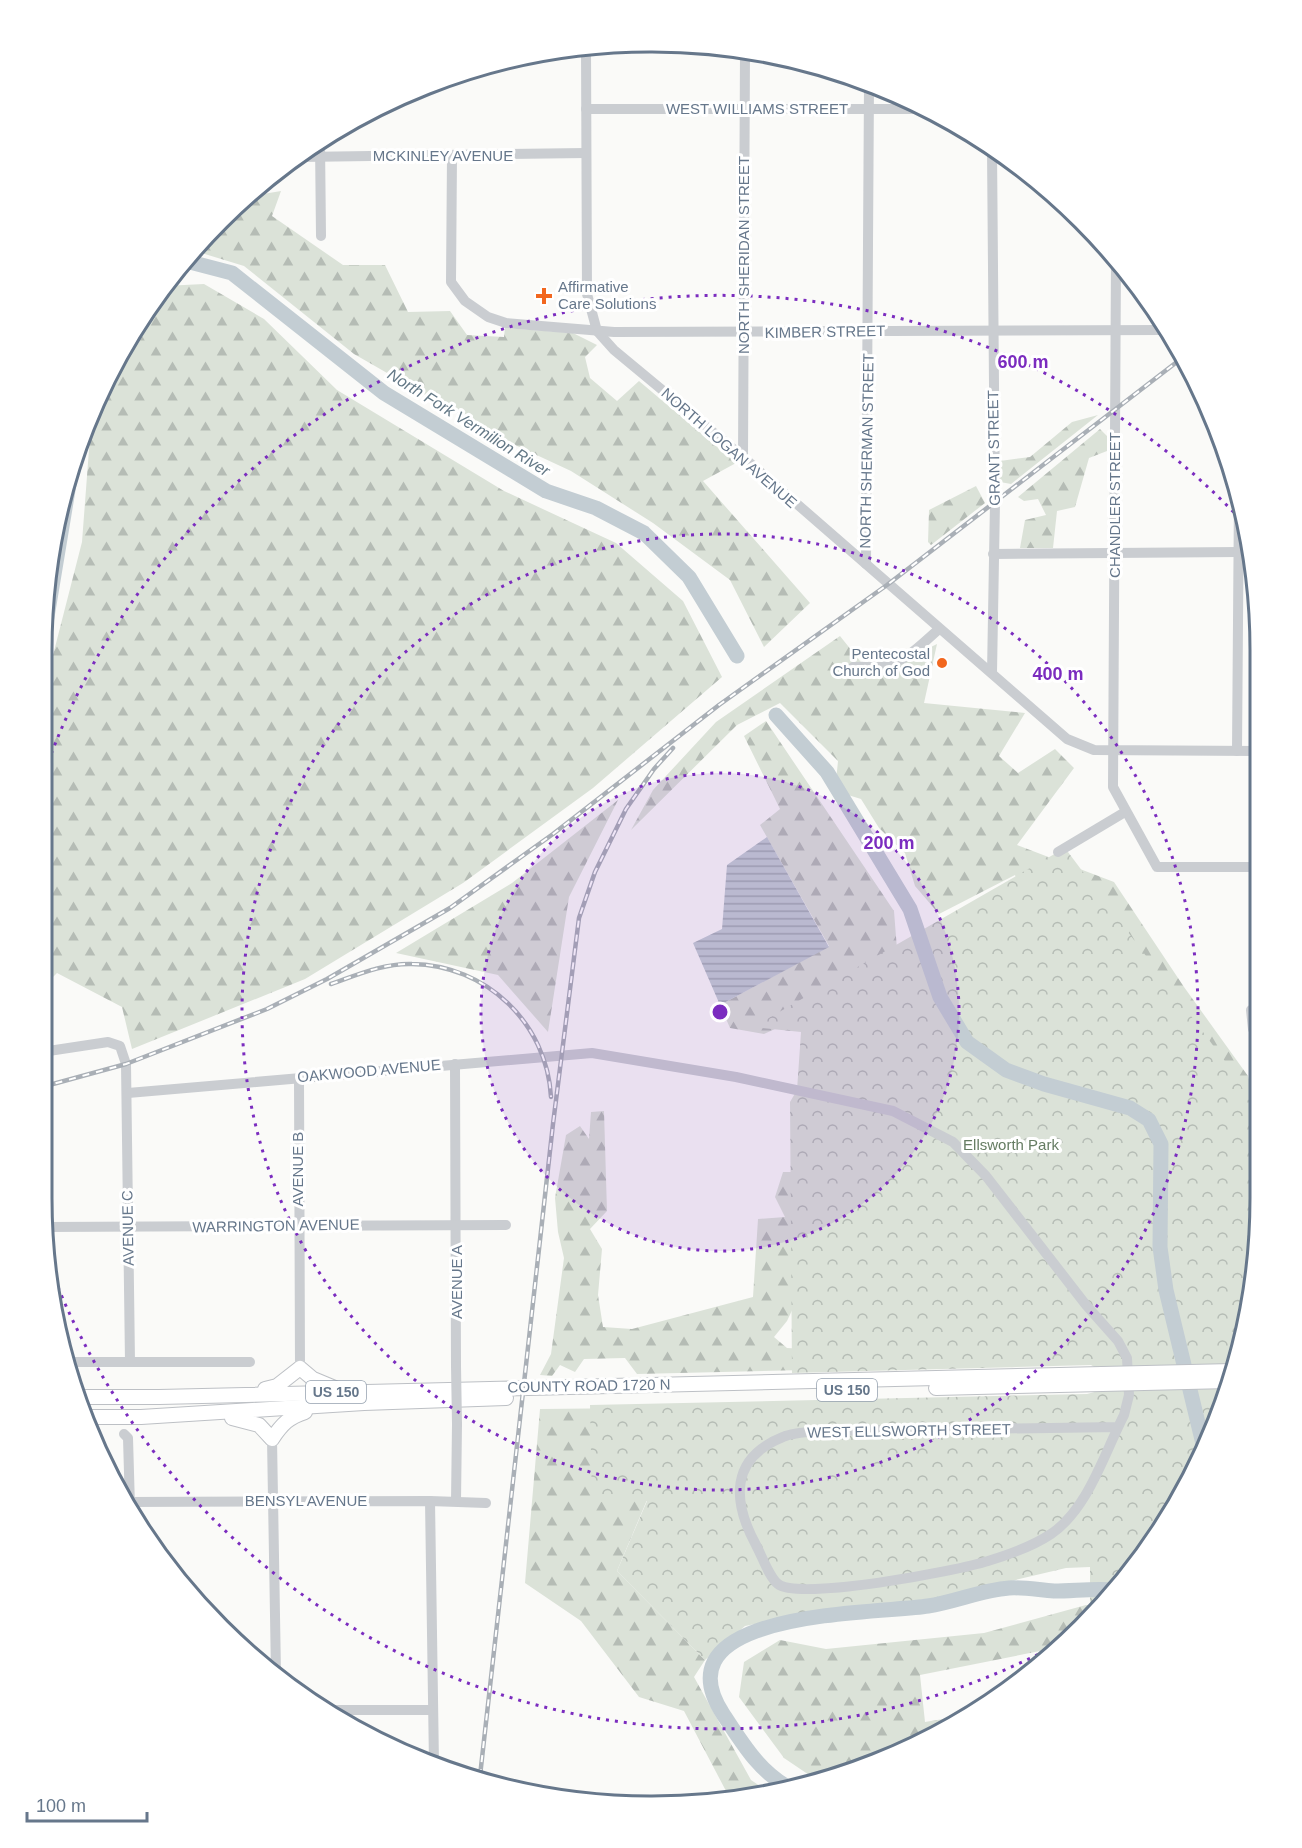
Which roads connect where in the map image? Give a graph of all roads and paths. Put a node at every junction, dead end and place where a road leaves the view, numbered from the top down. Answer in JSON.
{"nodes":[{"id":1,"x":586,"y":57,"type":"edge"},
{"id":2,"x":745,"y":60,"type":"edge"},
{"id":3,"x":869,"y":94,"type":"edge"},
{"id":4,"x":586,"y":109,"type":"junction"},
{"id":5,"x":745,"y":109,"type":"junction"},
{"id":6,"x":869,"y":109,"type":"junction"},
{"id":7,"x":905,"y":109,"type":"edge"},
{"id":8,"x":320,"y":152,"type":"edge"},
{"id":9,"x":586,"y":153,"type":"junction"},
{"id":10,"x":314,"y":156,"type":"edge"},
{"id":11,"x":320,"y":156,"type":"junction"},
{"id":12,"x":452,"y":156,"type":"junction"},
{"id":13,"x":992,"y":159,"type":"edge"},
{"id":14,"x":321,"y":236,"type":"dead end"},
{"id":15,"x":1116,"y":274,"type":"edge"},
{"id":16,"x":992,"y":330,"type":"junction"},
{"id":17,"x":1156,"y":330,"type":"edge"},
{"id":18,"x":597,"y":331,"type":"junction"},
{"id":19,"x":868,"y":331,"type":"junction"},
{"id":20,"x":1115,"y":331,"type":"junction"},
{"id":21,"x":744,"y":333,"type":"junction"},
{"id":22,"x":743,"y":458,"type":"junction"},
{"id":23,"x":1239,"y":540,"type":"edge"},
{"id":24,"x":1239,"y":552,"type":"junction"},
{"id":25,"x":1115,"y":553,"type":"junction"},
{"id":26,"x":993,"y":554,"type":"junction"},
{"id":27,"x":866,"y":564,"type":"junction"},
{"id":28,"x":939,"y":629,"type":"junction"},
{"id":29,"x":853,"y":667,"type":"dead end"},
{"id":30,"x":992,"y":674,"type":"junction"},
{"id":31,"x":1113,"y":750,"type":"junction"},
{"id":32,"x":1237,"y":750,"type":"junction"},
{"id":33,"x":1250,"y":751,"type":"edge"},
{"id":34,"x":1125,"y":812,"type":"junction"},
{"id":35,"x":1058,"y":852,"type":"dead end"},
{"id":36,"x":1250,"y":867,"type":"edge"},
{"id":37,"x":52,"y":1051,"type":"edge"},
{"id":38,"x":455,"y":1064,"type":"junction"},
{"id":39,"x":299,"y":1077,"type":"junction"},
{"id":40,"x":736,"y":1077,"type":"joint"},
{"id":41,"x":128,"y":1093,"type":"junction"},
{"id":42,"x":457,"y":1224,"type":"junction"},
{"id":43,"x":298,"y":1226,"type":"junction"},
{"id":44,"x":506,"y":1226,"type":"dead end"},
{"id":45,"x":54,"y":1227,"type":"edge"},
{"id":46,"x":128,"y":1227,"type":"junction"},
{"id":47,"x":76,"y":1362,"type":"edge"},
{"id":48,"x":130,"y":1362,"type":"junction"},
{"id":49,"x":250,"y":1362,"type":"dead end"},
{"id":50,"x":300,"y":1368,"type":"junction"},
{"id":51,"x":1223,"y":1372,"type":"edge"},
{"id":52,"x":1102,"y":1379,"type":"junction"},
{"id":53,"x":1220,"y":1381,"type":"edge"},
{"id":54,"x":348,"y":1392,"type":"junction"},
{"id":55,"x":230,"y":1395,"type":"junction"},
{"id":56,"x":87,"y":1397,"type":"edge"},
{"id":57,"x":321,"y":1406,"type":"junction"},
{"id":58,"x":214,"y":1414,"type":"junction"},
{"id":59,"x":95,"y":1417,"type":"edge"},
{"id":60,"x":1118,"y":1427,"type":"junction"},
{"id":61,"x":124,"y":1434,"type":"dead end"},
{"id":62,"x":273,"y":1439,"type":"junction"},
{"id":63,"x":129,"y":1488,"type":"edge"},
{"id":64,"x":274,"y":1501,"type":"junction"},
{"id":65,"x":429,"y":1501,"type":"junction"},
{"id":66,"x":456,"y":1501,"type":"junction"},
{"id":67,"x":486,"y":1503,"type":"dead end"},
{"id":68,"x":138,"y":1504,"type":"edge"},
{"id":69,"x":276,"y":1663,"type":"edge"},
{"id":70,"x":344,"y":1710,"type":"edge"},
{"id":71,"x":432,"y":1710,"type":"junction"},
{"id":72,"x":434,"y":1754,"type":"edge"}],
"edges":[{"from":1,"to":4,"type":"street","name":"NORTH LOGAN AVENUE"},
{"from":2,"to":5,"type":"street","name":"NORTH SHERIDAN STREET"},
{"from":3,"to":6,"type":"street","name":"NORTH SHERMAN STREET"},
{"from":4,"to":5,"type":"street","name":"WEST WILLIAMS STREET"},
{"from":4,"to":9,"type":"street","name":"NORTH LOGAN AVENUE"},
{"from":5,"to":6,"type":"street","name":"WEST WILLIAMS STREET"},
{"from":5,"to":21,"type":"street","name":"NORTH SHERIDAN STREET"},
{"from":6,"to":7,"type":"street","name":"WEST WILLIAMS STREET"},
{"from":6,"to":19,"type":"street","name":"NORTH SHERMAN STREET"},
{"from":8,"to":11,"type":"street"},
{"from":9,"to":12,"type":"street","name":"MCKINLEY AVENUE"},
{"from":9,"to":18,"type":"street","name":"NORTH LOGAN AVENUE"},
{"from":10,"to":11,"type":"street","name":"MCKINLEY AVENUE"},
{"from":11,"to":12,"type":"street","name":"MCKINLEY AVENUE"},
{"from":11,"to":14,"type":"street"},
{"from":12,"to":18,"type":"street","name":"KIMBER STREET"},
{"from":13,"to":16,"type":"street","name":"GRANT STREET"},
{"from":15,"to":20,"type":"street","name":"CHANDLER STREET"},
{"from":16,"to":19,"type":"street","name":"KIMBER STREET"},
{"from":16,"to":20,"type":"street","name":"KIMBER STREET"},
{"from":16,"to":26,"type":"street","name":"GRANT STREET"},
{"from":17,"to":20,"type":"street","name":"KIMBER STREET"},
{"from":18,"to":21,"type":"street","name":"KIMBER STREET"},
{"from":18,"to":22,"type":"street","name":"NORTH LOGAN AVENUE"},
{"from":19,"to":21,"type":"street","name":"KIMBER STREET"},
{"from":19,"to":27,"type":"street","name":"NORTH SHERMAN STREET"},
{"from":20,"to":25,"type":"street","name":"CHANDLER STREET"},
{"from":21,"to":22,"type":"street","name":"NORTH SHERIDAN STREET"},
{"from":22,"to":27,"type":"street","name":"NORTH LOGAN AVENUE"},
{"from":23,"to":24,"type":"street"},
{"from":24,"to":25,"type":"street"},
{"from":24,"to":32,"type":"street"},
{"from":25,"to":26,"type":"street"},
{"from":25,"to":31,"type":"street","name":"CHANDLER STREET"},
{"from":26,"to":30,"type":"street","name":"GRANT STREET"},
{"from":27,"to":28,"type":"street","name":"NORTH LOGAN AVENUE"},
{"from":28,"to":29,"type":"street"},
{"from":28,"to":30,"type":"street","name":"NORTH LOGAN AVENUE"},
{"from":30,"to":31,"type":"street","name":"NORTH LOGAN AVENUE"},
{"from":31,"to":32,"type":"street"},
{"from":31,"to":34,"type":"street"},
{"from":32,"to":33,"type":"street"},
{"from":34,"to":35,"type":"street"},
{"from":34,"to":36,"type":"street"},
{"from":37,"to":41,"type":"street"},
{"from":38,"to":39,"type":"street","name":"OAKWOOD AVENUE"},
{"from":38,"to":40,"type":"street","name":"OAKWOOD AVENUE"},
{"from":38,"to":42,"type":"street","name":"AVENUE A"},
{"from":39,"to":41,"type":"street","name":"OAKWOOD AVENUE"},
{"from":39,"to":43,"type":"street","name":"AVENUE B"},
{"from":40,"to":60,"type":"street","name":"WEST ELLSWORTH STREET"},
{"from":41,"to":46,"type":"street","name":"AVENUE C"},
{"from":42,"to":43,"type":"street","name":"WARRINGTON AVENUE"},
{"from":42,"to":44,"type":"street","name":"WARRINGTON AVENUE"},
{"from":42,"to":66,"type":"street","name":"AVENUE A","bridge":true},
{"from":43,"to":46,"type":"street","name":"WARRINGTON AVENUE"},
{"from":43,"to":50,"type":"street","name":"AVENUE B"},
{"from":45,"to":46,"type":"street","name":"WARRINGTON AVENUE"},
{"from":46,"to":48,"type":"street","name":"AVENUE C"},
{"from":47,"to":48,"type":"street"},
{"from":48,"to":49,"type":"street"},
{"from":50,"to":54,"type":"main road"},
{"from":50,"to":55,"type":"main road"},
{"from":51,"to":52,"type":"main road","number":"US 150","bridge":true},
{"from":52,"to":53,"type":"main road","number":"US 150","bridge":true},
{"from":52,"to":54,"type":"main road","name":"COUNTY ROAD 1720 N","number":"US 150"},
{"from":52,"to":57,"type":"main road","name":"COUNTY ROAD 1720 N","number":"US 150"},
{"from":54,"to":55,"type":"main road","name":"COUNTY ROAD 1720 N","number":"US 150"},
{"from":55,"to":56,"type":"main road","name":"COUNTY ROAD 1720 N","number":"US 150"},
{"from":57,"to":58,"type":"main road","number":"US 150"},
{"from":57,"to":62,"type":"main road"},
{"from":58,"to":59,"type":"main road","number":"US 150"},
{"from":58,"to":62,"type":"main road"},
{"from":60,"to":60,"type":"street","name":"WEST ELLSWORTH STREET"},
{"from":61,"to":63,"type":"street"},
{"from":62,"to":64,"type":"street"},
{"from":64,"to":65,"type":"street","name":"BENSYL AVENUE"},
{"from":64,"to":68,"type":"street","name":"BENSYL AVENUE"},
{"from":64,"to":69,"type":"street"},
{"from":65,"to":66,"type":"street","name":"BENSYL AVENUE"},
{"from":65,"to":71,"type":"street"},
{"from":66,"to":67,"type":"street","name":"BENSYL AVENUE"},
{"from":70,"to":71,"type":"street"},
{"from":71,"to":72,"type":"street"}]}
